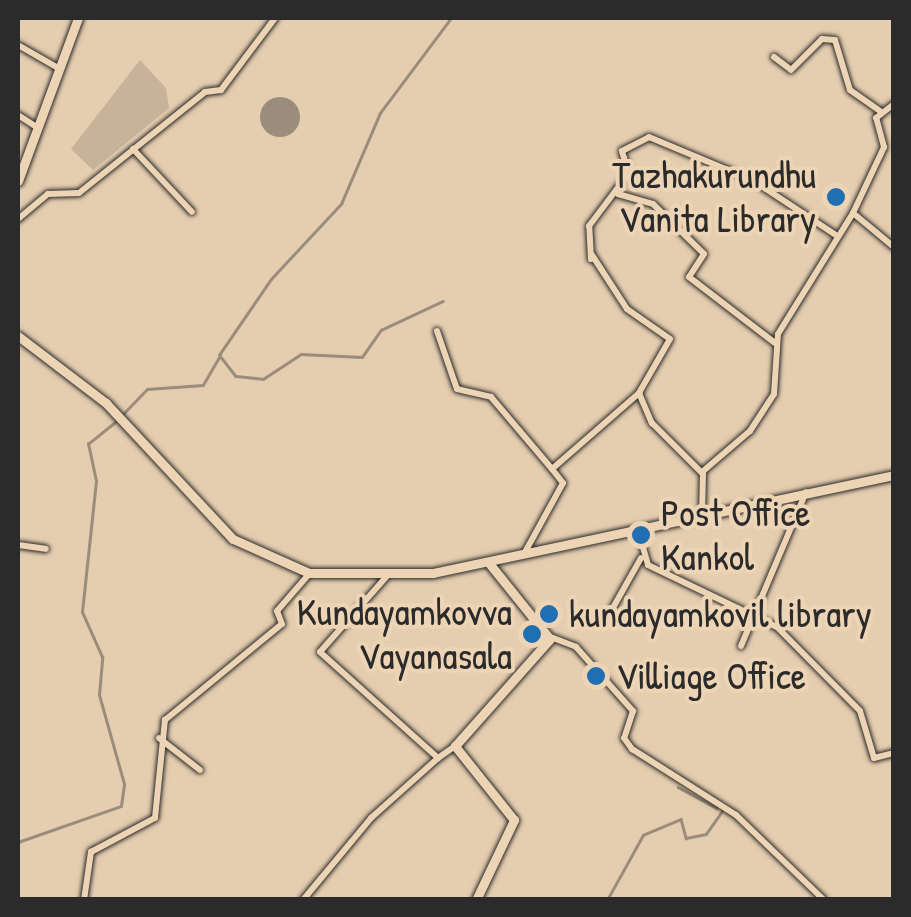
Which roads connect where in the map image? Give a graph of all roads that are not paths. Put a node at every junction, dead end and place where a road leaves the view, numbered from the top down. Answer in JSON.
{"nodes":[{"id":1,"x":78,"y":18,"type":"edge"},
{"id":2,"x":276,"y":18,"type":"edge"},
{"id":3,"x":18,"y":44,"type":"edge"},
{"id":4,"x":774,"y":57,"type":"dead end"},
{"id":5,"x":58,"y":68,"type":"junction"},
{"id":6,"x":894,"y":104,"type":"edge"},
{"id":7,"x":882,"y":112,"type":"junction"},
{"id":8,"x":18,"y":116,"type":"edge"},
{"id":9,"x":38,"y":128,"type":"junction"},
{"id":10,"x":133,"y":149,"type":"junction"},
{"id":11,"x":18,"y":181,"type":"edge"},
{"id":12,"x":618,"y":194,"type":"junction"},
{"id":13,"x":192,"y":212,"type":"dead end"},
{"id":14,"x":853,"y":213,"type":"junction"},
{"id":15,"x":18,"y":220,"type":"edge"},
{"id":16,"x":836,"y":235,"type":"junction"},
{"id":17,"x":894,"y":247,"type":"edge"},
{"id":18,"x":594,"y":249,"type":"dead end"},
{"id":19,"x":590,"y":259,"type":"junction"},
{"id":20,"x":438,"y":331,"type":"dead end"},
{"id":21,"x":18,"y":336,"type":"edge"},
{"id":22,"x":776,"y":343,"type":"junction"},
{"id":23,"x":639,"y":393,"type":"junction"},
{"id":24,"x":552,"y":469,"type":"junction"},
{"id":25,"x":702,"y":472,"type":"junction"},
{"id":26,"x":894,"y":475,"type":"edge"},
{"id":27,"x":806,"y":491,"type":"junction"},
{"id":28,"x":702,"y":515,"type":"junction"},
{"id":29,"x":638,"y":530,"type":"junction"},
{"id":30,"x":18,"y":545,"type":"edge"},
{"id":31,"x":46,"y":549,"type":"dead end"},
{"id":32,"x":524,"y":554,"type":"junction"},
{"id":33,"x":641,"y":558,"type":"junction"},
{"id":34,"x":489,"y":563,"type":"junction"},
{"id":35,"x":310,"y":573,"type":"junction"},
{"id":36,"x":387,"y":576,"type":"junction"},
{"id":37,"x":610,"y":614,"type":"dead end"},
{"id":38,"x":750,"y":619,"type":"junction"},
{"id":39,"x":548,"y":636,"type":"junction"},
{"id":40,"x":742,"y":646,"type":"dead end"},
{"id":41,"x":158,"y":738,"type":"junction"},
{"id":42,"x":456,"y":746,"type":"junction"},
{"id":43,"x":894,"y":754,"type":"edge"},
{"id":44,"x":438,"y":758,"type":"junction"},
{"id":45,"x":200,"y":770,"type":"dead end"},
{"id":46,"x":821,"y":899,"type":"edge"},
{"id":47,"x":84,"y":900,"type":"edge"},
{"id":48,"x":303,"y":900,"type":"edge"},
{"id":49,"x":476,"y":900,"type":"edge"}],
"edges":[{"from":1,"to":5,"type":"main road"},
{"from":2,"to":10,"type":"street"},
{"from":3,"to":5,"type":"street"},
{"from":4,"to":7,"type":"street"},
{"from":5,"to":9,"type":"main road"},
{"from":6,"to":7,"type":"street"},
{"from":7,"to":14,"type":"street"},
{"from":8,"to":9,"type":"street"},
{"from":9,"to":11,"type":"main road"},
{"from":10,"to":13,"type":"street"},
{"from":10,"to":15,"type":"street"},
{"from":12,"to":16,"type":"street"},
{"from":12,"to":19,"type":"street"},
{"from":12,"to":22,"type":"street"},
{"from":14,"to":16,"type":"street"},
{"from":14,"to":17,"type":"street"},
{"from":16,"to":22,"type":"street"},
{"from":18,"to":19,"type":"street"},
{"from":19,"to":23,"type":"street"},
{"from":20,"to":24,"type":"street"},
{"from":21,"to":35,"type":"main road"},
{"from":22,"to":25,"type":"street"},
{"from":23,"to":24,"type":"street"},
{"from":23,"to":25,"type":"street"},
{"from":24,"to":32,"type":"street"},
{"from":25,"to":28,"type":"street"},
{"from":26,"to":27,"type":"main road"},
{"from":27,"to":28,"type":"main road"},
{"from":27,"to":38,"type":"street"},
{"from":28,"to":29,"type":"main road"},
{"from":29,"to":32,"type":"main road"},
{"from":29,"to":33,"type":"street"},
{"from":30,"to":31,"type":"street"},
{"from":32,"to":34,"type":"main road"},
{"from":33,"to":37,"type":"street"},
{"from":33,"to":38,"type":"street"},
{"from":34,"to":36,"type":"main road"},
{"from":34,"to":39,"type":"main road"},
{"from":35,"to":36,"type":"main road"},
{"from":35,"to":41,"type":"street"},
{"from":36,"to":44,"type":"street"},
{"from":38,"to":40,"type":"street"},
{"from":38,"to":43,"type":"street"},
{"from":39,"to":42,"type":"main road"},
{"from":39,"to":46,"type":"street"},
{"from":41,"to":45,"type":"street"},
{"from":41,"to":47,"type":"street"},
{"from":42,"to":44,"type":"street"},
{"from":42,"to":49,"type":"main road"},
{"from":44,"to":48,"type":"street"}]}
